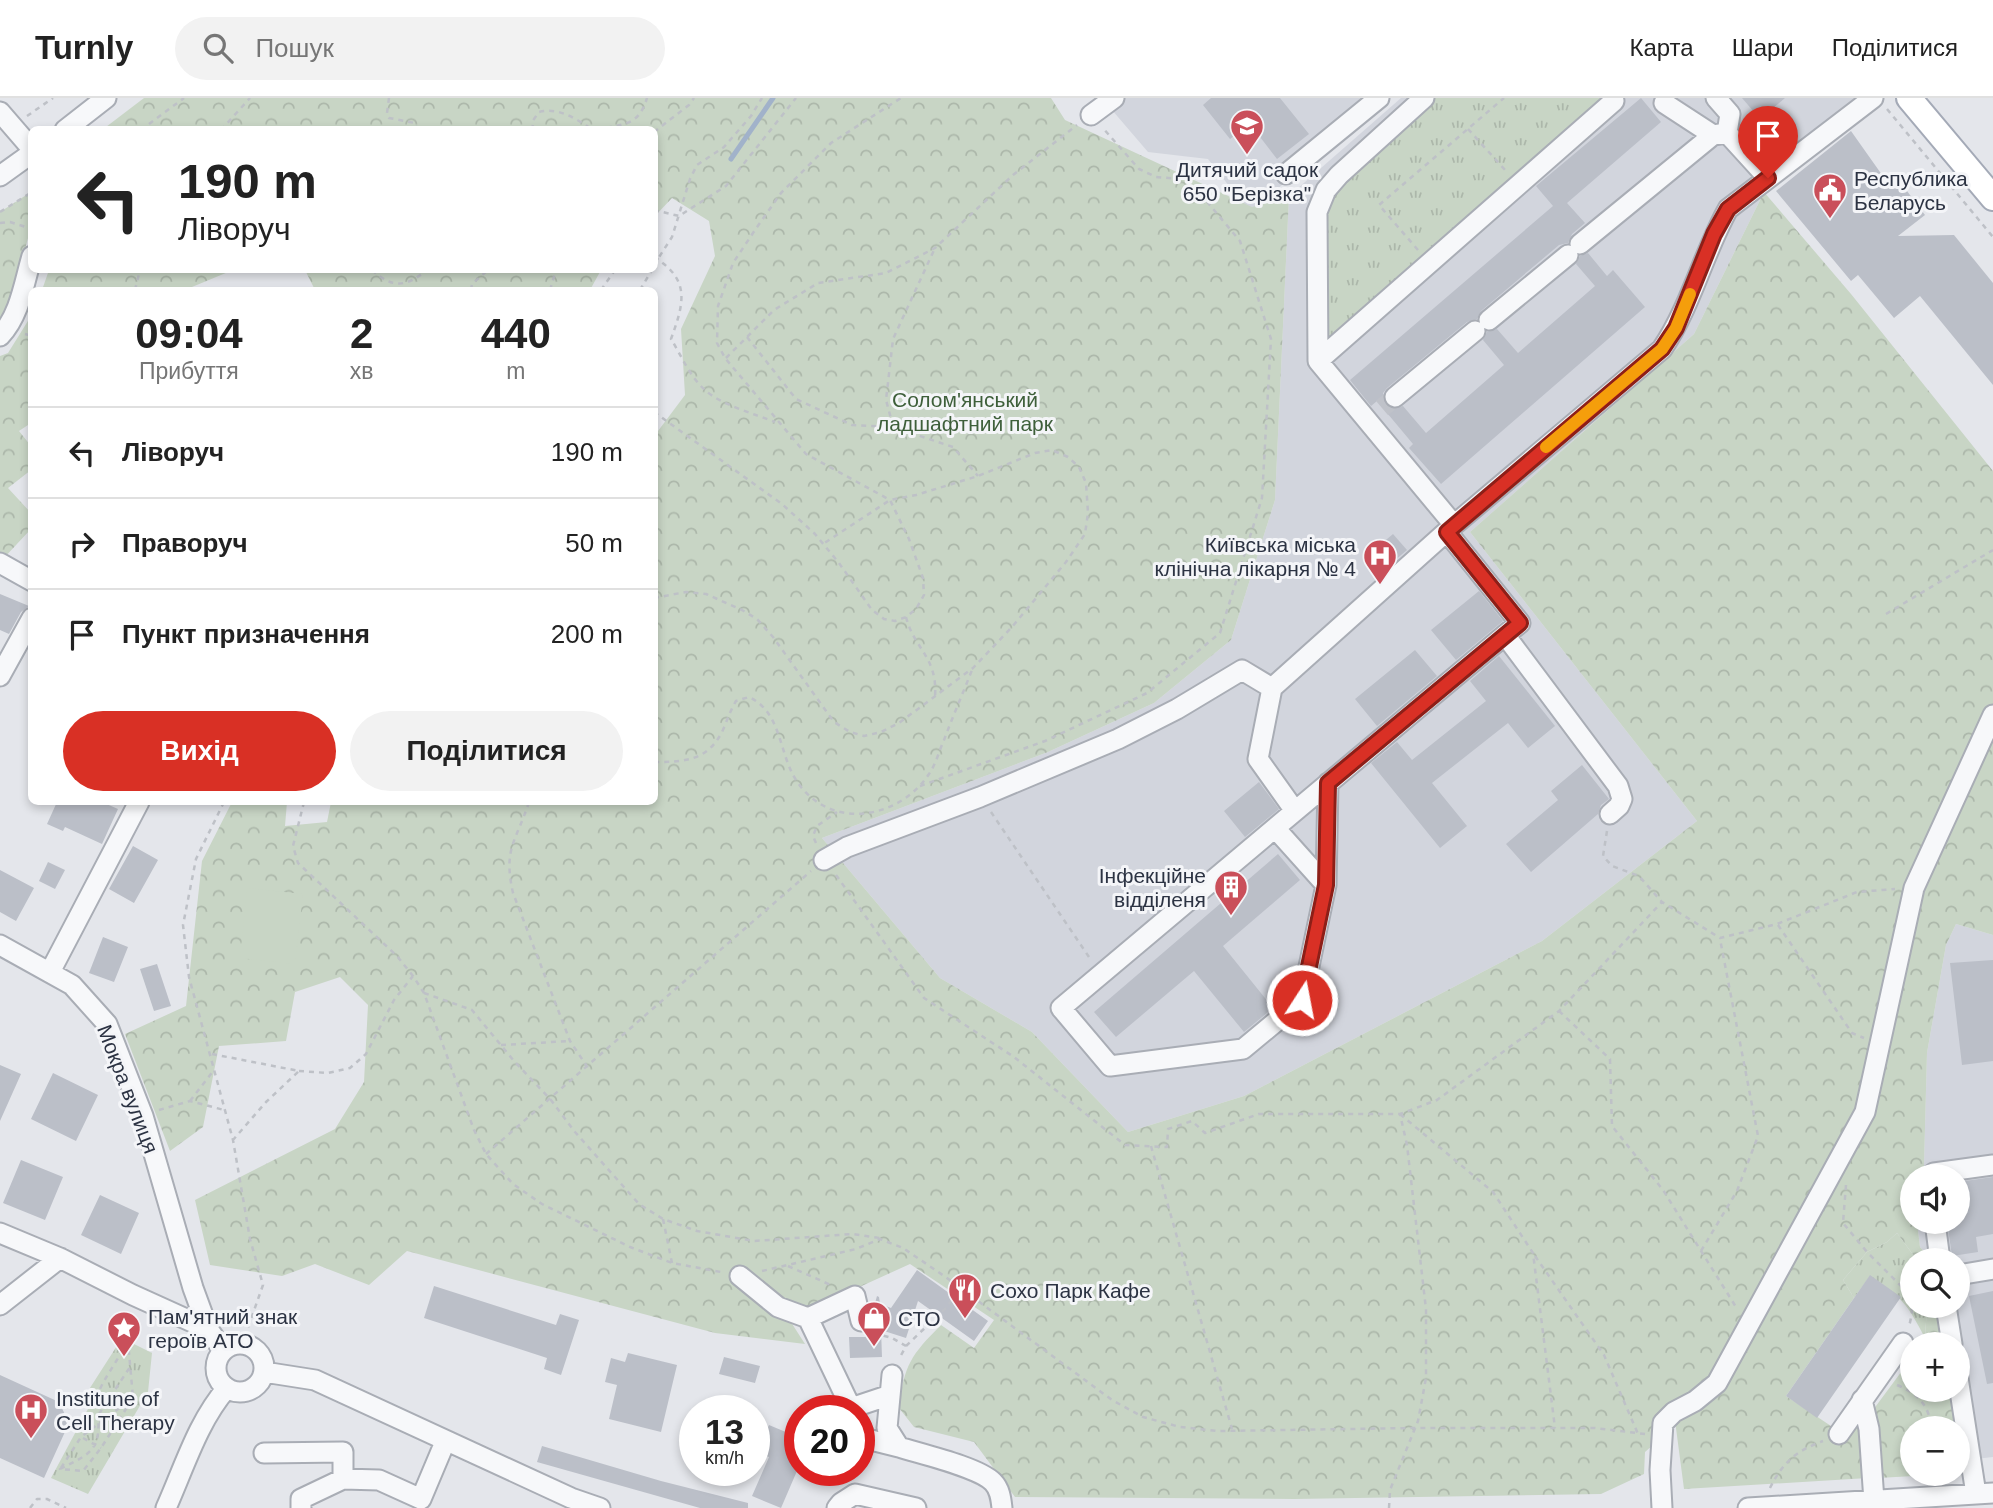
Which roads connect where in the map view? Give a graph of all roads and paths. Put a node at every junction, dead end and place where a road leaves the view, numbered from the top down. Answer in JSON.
{"nodes":[{"id":1,"x":106,"y":98,"type":"edge"},
{"id":2,"x":184,"y":98,"type":"edge"},
{"id":3,"x":250,"y":98,"type":"edge"},
{"id":4,"x":389,"y":98,"type":"edge"},
{"id":5,"x":647,"y":98,"type":"edge"},
{"id":6,"x":695,"y":98,"type":"edge"},
{"id":7,"x":762,"y":98,"type":"edge"},
{"id":8,"x":796,"y":98,"type":"edge"},
{"id":9,"x":901,"y":98,"type":"edge"},
{"id":10,"x":1114,"y":98,"type":"edge"},
{"id":11,"x":1379,"y":98,"type":"edge"},
{"id":12,"x":1424,"y":98,"type":"edge"},
{"id":13,"x":1504,"y":98,"type":"edge"},
{"id":14,"x":1716,"y":98,"type":"edge"},
{"id":15,"x":1909,"y":98,"type":"edge"},
{"id":16,"x":1659,"y":100,"type":"edge"},
{"id":17,"x":1614,"y":101,"type":"dead end"},
{"id":18,"x":1880,"y":103,"type":"edge"},
{"id":19,"x":0,"y":112,"type":"edge"},
{"id":20,"x":1091,"y":115,"type":"junction"},
{"id":21,"x":70,"y":126,"type":"edge"},
{"id":22,"x":146,"y":126,"type":"edge"},
{"id":23,"x":225,"y":126,"type":"edge"},
{"id":24,"x":416,"y":126,"type":"edge"},
{"id":25,"x":533,"y":126,"type":"edge"},
{"id":26,"x":588,"y":126,"type":"edge"},
{"id":27,"x":619,"y":126,"type":"edge"},
{"id":28,"x":658,"y":129,"type":"edge"},
{"id":29,"x":1468,"y":129,"type":"junction"},
{"id":30,"x":1720,"y":134,"type":"junction"},
{"id":31,"x":28,"y":146,"type":"edge"},
{"id":32,"x":28,"y":154,"type":"edge"},
{"id":33,"x":1286,"y":174,"type":"dead end"},
{"id":34,"x":0,"y":176,"type":"edge"},
{"id":35,"x":1768,"y":178,"type":"junction"},
{"id":36,"x":1519,"y":185,"type":"junction"},
{"id":37,"x":28,"y":194,"type":"edge"},
{"id":38,"x":1993,"y":198,"type":"edge"},
{"id":39,"x":658,"y":211,"type":"edge"},
{"id":40,"x":0,"y":212,"type":"edge"},
{"id":41,"x":679,"y":216,"type":"junction"},
{"id":42,"x":0,"y":223,"type":"edge"},
{"id":43,"x":28,"y":228,"type":"edge"},
{"id":44,"x":1993,"y":237,"type":"edge"},
{"id":45,"x":936,"y":248,"type":"junction"},
{"id":46,"x":658,"y":255,"type":"edge"},
{"id":47,"x":658,"y":260,"type":"edge"},
{"id":48,"x":1430,"y":263,"type":"junction"},
{"id":49,"x":28,"y":271,"type":"edge"},
{"id":50,"x":375,"y":273,"type":"edge"},
{"id":51,"x":423,"y":273,"type":"edge"},
{"id":52,"x":485,"y":273,"type":"edge"},
{"id":53,"x":472,"y":287,"type":"edge"},
{"id":54,"x":0,"y":336,"type":"edge"},
{"id":55,"x":747,"y":337,"type":"junction"},
{"id":56,"x":725,"y":358,"type":"junction"},
{"id":57,"x":1318,"y":361,"type":"junction"},
{"id":58,"x":1382,"y":409,"type":"junction"},
{"id":59,"x":658,"y":415,"type":"edge"},
{"id":60,"x":778,"y":424,"type":"junction"},
{"id":61,"x":893,"y":427,"type":"junction"},
{"id":62,"x":978,"y":476,"type":"junction"},
{"id":63,"x":890,"y":500,"type":"junction"},
{"id":64,"x":1451,"y":528,"type":"junction"},
{"id":65,"x":823,"y":544,"type":"junction"},
{"id":66,"x":1993,"y":550,"type":"edge"},
{"id":67,"x":0,"y":563,"type":"edge"},
{"id":68,"x":28,"y":579,"type":"edge"},
{"id":69,"x":658,"y":597,"type":"edge"},
{"id":70,"x":1886,"y":614,"type":"dead end"},
{"id":71,"x":906,"y":617,"type":"junction"},
{"id":72,"x":28,"y":625,"type":"edge"},
{"id":73,"x":1505,"y":635,"type":"junction"},
{"id":74,"x":972,"y":668,"type":"junction"},
{"id":75,"x":0,"y":676,"type":"edge"},
{"id":76,"x":1272,"y":688,"type":"junction"},
{"id":77,"x":935,"y":697,"type":"junction"},
{"id":78,"x":1993,"y":715,"type":"edge"},
{"id":79,"x":658,"y":762,"type":"edge"},
{"id":80,"x":1328,"y":783,"type":"junction"},
{"id":81,"x":920,"y":786,"type":"junction"},
{"id":82,"x":980,"y":797,"type":"junction"},
{"id":83,"x":137,"y":805,"type":"edge"},
{"id":84,"x":223,"y":805,"type":"edge"},
{"id":85,"x":303,"y":805,"type":"edge"},
{"id":86,"x":528,"y":805,"type":"edge"},
{"id":87,"x":1296,"y":811,"type":"junction"},
{"id":88,"x":837,"y":812,"type":"junction"},
{"id":89,"x":1610,"y":814,"type":"joint"},
{"id":90,"x":1275,"y":828,"type":"junction"},
{"id":91,"x":824,"y":860,"type":"junction"},
{"id":92,"x":1326,"y":885,"type":"junction"},
{"id":93,"x":1914,"y":888,"type":"junction"},
{"id":94,"x":1662,"y":902,"type":"junction"},
{"id":95,"x":1777,"y":924,"type":"junction"},
{"id":96,"x":1720,"y":938,"type":"junction"},
{"id":97,"x":0,"y":945,"type":"edge"},
{"id":98,"x":50,"y":972,"type":"junction"},
{"id":99,"x":1101,"y":974,"type":"junction"},
{"id":100,"x":412,"y":976,"type":"junction"},
{"id":101,"x":424,"y":993,"type":"junction"},
{"id":102,"x":1559,"y":1011,"type":"junction"},
{"id":103,"x":570,"y":1041,"type":"junction"},
{"id":104,"x":1880,"y":1044,"type":"junction"},
{"id":105,"x":501,"y":1045,"type":"junction"},
{"id":106,"x":212,"y":1054,"type":"junction"},
{"id":107,"x":588,"y":1068,"type":"junction"},
{"id":108,"x":215,"y":1069,"type":"junction"},
{"id":109,"x":299,"y":1071,"type":"junction"},
{"id":110,"x":551,"y":1100,"type":"junction"},
{"id":111,"x":190,"y":1101,"type":"junction"},
{"id":112,"x":224,"y":1110,"type":"junction"},
{"id":113,"x":1400,"y":1114,"type":"junction"},
{"id":114,"x":143,"y":1116,"type":"junction"},
{"id":115,"x":233,"y":1140,"type":"junction"},
{"id":116,"x":1151,"y":1146,"type":"dead end"},
{"id":117,"x":486,"y":1154,"type":"junction"},
{"id":118,"x":1993,"y":1165,"type":"edge"},
{"id":119,"x":1970,"y":1168,"type":"edge"},
{"id":120,"x":1846,"y":1181,"type":"dead end"},
{"id":121,"x":663,"y":1219,"type":"junction"},
{"id":122,"x":0,"y":1233,"type":"edge"},
{"id":123,"x":880,"y":1238,"type":"junction"},
{"id":124,"x":1701,"y":1251,"type":"junction"},
{"id":125,"x":1533,"y":1253,"type":"junction"},
{"id":126,"x":60,"y":1258,"type":"junction"},
{"id":127,"x":672,"y":1263,"type":"junction"},
{"id":128,"x":788,"y":1266,"type":"junction"},
{"id":129,"x":1993,"y":1269,"type":"edge"},
{"id":130,"x":1970,"y":1273,"type":"edge"},
{"id":131,"x":740,"y":1276,"type":"junction"},
{"id":132,"x":959,"y":1287,"type":"junction"},
{"id":133,"x":855,"y":1296,"type":"junction"},
{"id":134,"x":0,"y":1305,"type":"edge"},
{"id":135,"x":124,"y":1314,"type":"dead end"},
{"id":136,"x":808,"y":1318,"type":"junction"},
{"id":137,"x":861,"y":1321,"type":"joint"},
{"id":138,"x":1748,"y":1325,"type":"junction"},
{"id":139,"x":208,"y":1329,"type":"junction"},
{"id":140,"x":1909,"y":1332,"type":"edge"},
{"id":141,"x":245,"y":1336,"type":"dead end"},
{"id":142,"x":128,"y":1341,"type":"junction"},
{"id":143,"x":906,"y":1346,"type":"junction"},
{"id":144,"x":1900,"y":1347,"type":"edge"},
{"id":145,"x":223,"y":1350,"type":"junction"},
{"id":146,"x":130,"y":1367,"type":"junction"},
{"id":147,"x":264,"y":1372,"type":"junction"},
{"id":148,"x":892,"y":1375,"type":"joint"},
{"id":149,"x":1876,"y":1381,"type":"junction"},
{"id":150,"x":227,"y":1388,"type":"junction"},
{"id":151,"x":844,"y":1395,"type":"edge"},
{"id":152,"x":890,"y":1395,"type":"junction"},
{"id":153,"x":133,"y":1398,"type":"junction"},
{"id":154,"x":875,"y":1400,"type":"edge"},
{"id":155,"x":1862,"y":1400,"type":"junction"},
{"id":156,"x":1964,"y":1402,"type":"edge"},
{"id":157,"x":98,"y":1416,"type":"junction"},
{"id":158,"x":1930,"y":1416,"type":"edge"},
{"id":159,"x":99,"y":1423,"type":"junction"},
{"id":160,"x":1415,"y":1427,"type":"junction"},
{"id":161,"x":1555,"y":1428,"type":"junction"},
{"id":162,"x":1233,"y":1430,"type":"junction"},
{"id":163,"x":1638,"y":1434,"type":"junction"},
{"id":164,"x":1839,"y":1434,"type":"joint"},
{"id":165,"x":81,"y":1437,"type":"junction"},
{"id":166,"x":1662,"y":1437,"type":"junction"},
{"id":167,"x":445,"y":1441,"type":"junction"},
{"id":168,"x":875,"y":1441,"type":"edge"},
{"id":169,"x":96,"y":1445,"type":"junction"},
{"id":170,"x":899,"y":1447,"type":"junction"},
{"id":171,"x":101,"y":1448,"type":"junction"},
{"id":172,"x":264,"y":1453,"type":"dead end"},
{"id":173,"x":60,"y":1469,"type":"junction"},
{"id":174,"x":342,"y":1479,"type":"junction"},
{"id":175,"x":1769,"y":1488,"type":"dead end"},
{"id":176,"x":1985,"y":1494,"type":"edge"},
{"id":177,"x":1874,"y":1501,"type":"junction"},
{"id":178,"x":568,"y":1503,"type":"edge"},
{"id":179,"x":1933,"y":1503,"type":"edge"},
{"id":180,"x":424,"y":1504,"type":"edge"},
{"id":181,"x":30,"y":1508,"type":"edge"},
{"id":182,"x":66,"y":1508,"type":"edge"},
{"id":183,"x":166,"y":1508,"type":"edge"},
{"id":184,"x":301,"y":1508,"type":"edge"},
{"id":185,"x":600,"y":1508,"type":"edge"},
{"id":186,"x":837,"y":1508,"type":"edge"},
{"id":187,"x":916,"y":1508,"type":"edge"},
{"id":188,"x":1002,"y":1508,"type":"edge"},
{"id":189,"x":1390,"y":1508,"type":"edge"},
{"id":190,"x":1662,"y":1508,"type":"edge"},
{"id":191,"x":1748,"y":1508,"type":"edge"}],
"edges":[{"from":1,"to":21,"type":"street"},
{"from":2,"to":22,"type":"path"},
{"from":3,"to":23,"type":"path"},
{"from":4,"to":24,"type":"path"},
{"from":5,"to":27,"type":"path"},
{"from":6,"to":28,"type":"path"},
{"from":7,"to":41,"type":"path"},
{"from":8,"to":41,"type":"path"},
{"from":9,"to":56,"type":"path"},
{"from":10,"to":20,"type":"street"},
{"from":11,"to":33,"type":"street"},
{"from":12,"to":57,"type":"street"},
{"from":13,"to":29,"type":"path"},
{"from":14,"to":30,"type":"street"},
{"from":15,"to":38,"type":"main road"},
{"from":16,"to":30,"type":"street"},
{"from":17,"to":36,"type":"street"},
{"from":18,"to":35,"type":"street"},
{"from":18,"to":44,"type":"path"},
{"from":19,"to":31,"type":"street"},
{"from":20,"to":45,"type":"path"},
{"from":20,"to":81,"type":"path"},
{"from":25,"to":26,"type":"path"},
{"from":29,"to":36,"type":"path"},
{"from":29,"to":48,"type":"path"},
{"from":30,"to":35,"type":"street"},
{"from":30,"to":58,"type":"street"},
{"from":32,"to":34,"type":"street"},
{"from":35,"to":64,"type":"street"},
{"from":36,"to":48,"type":"street"},
{"from":37,"to":40,"type":"path"},
{"from":39,"to":41,"type":"path"},
{"from":41,"to":46,"type":"path"},
{"from":42,"to":43,"type":"path"},
{"from":45,"to":55,"type":"path"},
{"from":45,"to":61,"type":"path"},
{"from":47,"to":60,"type":"path"},
{"from":48,"to":57,"type":"street"},
{"from":49,"to":54,"type":"street"},
{"from":50,"to":51,"type":"path"},
{"from":52,"to":53,"type":"path"},
{"from":55,"to":56,"type":"path"},
{"from":55,"to":61,"type":"path"},
{"from":56,"to":60,"type":"path"},
{"from":57,"to":58,"type":"street"},
{"from":58,"to":64,"type":"street"},
{"from":59,"to":65,"type":"path"},
{"from":60,"to":63,"type":"path"},
{"from":61,"to":62,"type":"path"},
{"from":62,"to":63,"type":"path"},
{"from":62,"to":74,"type":"path"},
{"from":63,"to":65,"type":"path"},
{"from":63,"to":71,"type":"path"},
{"from":64,"to":73,"type":"street"},
{"from":64,"to":76,"type":"street"},
{"from":65,"to":71,"type":"path"},
{"from":66,"to":70,"type":"path"},
{"from":67,"to":68,"type":"street"},
{"from":69,"to":77,"type":"path"},
{"from":71,"to":77,"type":"path"},
{"from":72,"to":75,"type":"street"},
{"from":73,"to":80,"type":"street"},
{"from":73,"to":89,"type":"street"},
{"from":74,"to":77,"type":"path"},
{"from":74,"to":81,"type":"path"},
{"from":76,"to":82,"type":"street"},
{"from":76,"to":87,"type":"street"},
{"from":78,"to":93,"type":"street"},
{"from":79,"to":88,"type":"path"},
{"from":80,"to":87,"type":"street"},
{"from":80,"to":92,"type":"street"},
{"from":81,"to":88,"type":"path"},
{"from":82,"to":91,"type":"street"},
{"from":82,"to":99,"type":"path"},
{"from":83,"to":98,"type":"street"},
{"from":84,"to":106,"type":"path"},
{"from":85,"to":100,"type":"path"},
{"from":86,"to":103,"type":"path"},
{"from":87,"to":90,"type":"street"},
{"from":88,"to":91,"type":"path"},
{"from":89,"to":94,"type":"path"},
{"from":90,"to":92,"type":"street"},
{"from":90,"to":99,"type":"street"},
{"from":91,"to":107,"type":"path"},
{"from":92,"to":99,"type":"street"},
{"from":93,"to":95,"type":"path"},
{"from":93,"to":104,"type":"street"},
{"from":94,"to":96,"type":"path"},
{"from":94,"to":102,"type":"path"},
{"from":95,"to":96,"type":"path"},
{"from":95,"to":104,"type":"path"},
{"from":96,"to":124,"type":"path"},
{"from":97,"to":98,"type":"street","name":"Мокра вулиця"},
{"from":98,"to":114,"type":"street","name":"Мокра вулиця"},
{"from":100,"to":101,"type":"path"},
{"from":100,"to":109,"type":"path"},
{"from":101,"to":105,"type":"path"},
{"from":101,"to":117,"type":"path"},
{"from":102,"to":113,"type":"path"},
{"from":102,"to":124,"type":"path"},
{"from":103,"to":105,"type":"path"},
{"from":103,"to":107,"type":"path"},
{"from":104,"to":138,"type":"street"},
{"from":105,"to":110,"type":"path"},
{"from":106,"to":108,"type":"path"},
{"from":106,"to":109,"type":"path"},
{"from":107,"to":110,"type":"path"},
{"from":108,"to":111,"type":"path"},
{"from":108,"to":112,"type":"path"},
{"from":109,"to":115,"type":"path"},
{"from":110,"to":117,"type":"path"},
{"from":110,"to":121,"type":"path"},
{"from":111,"to":112,"type":"path"},
{"from":111,"to":114,"type":"path"},
{"from":112,"to":115,"type":"path"},
{"from":113,"to":125,"type":"path"},
{"from":113,"to":160,"type":"path"},
{"from":114,"to":139,"type":"street","name":"Мокра вулиця"},
{"from":115,"to":141,"type":"path"},
{"from":116,"to":162,"type":"path"},
{"from":117,"to":127,"type":"path"},
{"from":118,"to":119,"type":"street"},
{"from":120,"to":140,"type":"path"},
{"from":121,"to":123,"type":"path"},
{"from":121,"to":127,"type":"path"},
{"from":122,"to":126,"type":"street"},
{"from":123,"to":128,"type":"path"},
{"from":123,"to":132,"type":"path"},
{"from":124,"to":138,"type":"path"},
{"from":125,"to":161,"type":"path"},
{"from":125,"to":163,"type":"path"},
{"from":126,"to":134,"type":"street"},
{"from":126,"to":139,"type":"street"},
{"from":127,"to":131,"type":"path"},
{"from":128,"to":131,"type":"path"},
{"from":128,"to":133,"type":"path"},
{"from":129,"to":130,"type":"street"},
{"from":131,"to":136,"type":"street"},
{"from":132,"to":143,"type":"path"},
{"from":132,"to":162,"type":"path"},
{"from":133,"to":136,"type":"street"},
{"from":133,"to":137,"type":"street"},
{"from":135,"to":142,"type":"path"},
{"from":136,"to":151,"type":"street"},
{"from":137,"to":143,"type":"path"},
{"from":138,"to":166,"type":"street"},
{"from":139,"to":145,"type":"street"},
{"from":142,"to":146,"type":"path"},
{"from":142,"to":157,"type":"path"},
{"from":143,"to":148,"type":"path"},
{"from":144,"to":149,"type":"street"},
{"from":145,"to":147,"type":"street"},
{"from":145,"to":150,"type":"street"},
{"from":146,"to":153,"type":"path"},
{"from":146,"to":157,"type":"path"},
{"from":147,"to":150,"type":"street"},
{"from":147,"to":167,"type":"street"},
{"from":148,"to":152,"type":"street"},
{"from":149,"to":155,"type":"street"},
{"from":149,"to":158,"type":"path"},
{"from":150,"to":183,"type":"street"},
{"from":152,"to":154,"type":"street"},
{"from":152,"to":170,"type":"street"},
{"from":153,"to":159,"type":"path"},
{"from":153,"to":171,"type":"path"},
{"from":155,"to":164,"type":"street"},
{"from":155,"to":177,"type":"street"},
{"from":156,"to":176,"type":"street"},
{"from":157,"to":159,"type":"path"},
{"from":159,"to":165,"type":"path"},
{"from":159,"to":169,"type":"path"},
{"from":160,"to":161,"type":"path"},
{"from":160,"to":162,"type":"path"},
{"from":160,"to":189,"type":"path"},
{"from":161,"to":163,"type":"path"},
{"from":163,"to":166,"type":"path"},
{"from":164,"to":175,"type":"path"},
{"from":165,"to":169,"type":"path"},
{"from":165,"to":173,"type":"path"},
{"from":166,"to":190,"type":"street"},
{"from":167,"to":178,"type":"street"},
{"from":167,"to":180,"type":"street"},
{"from":168,"to":170,"type":"street"},
{"from":169,"to":171,"type":"path"},
{"from":169,"to":173,"type":"path"},
{"from":170,"to":188,"type":"street"},
{"from":171,"to":173,"type":"path"},
{"from":172,"to":174,"type":"street"},
{"from":174,"to":180,"type":"street"},
{"from":174,"to":184,"type":"street"},
{"from":176,"to":179,"type":"street"},
{"from":177,"to":179,"type":"street"},
{"from":177,"to":191,"type":"street"},
{"from":178,"to":185,"type":"street"},
{"from":181,"to":182,"type":"path"},
{"from":186,"to":187,"type":"street"}]}
